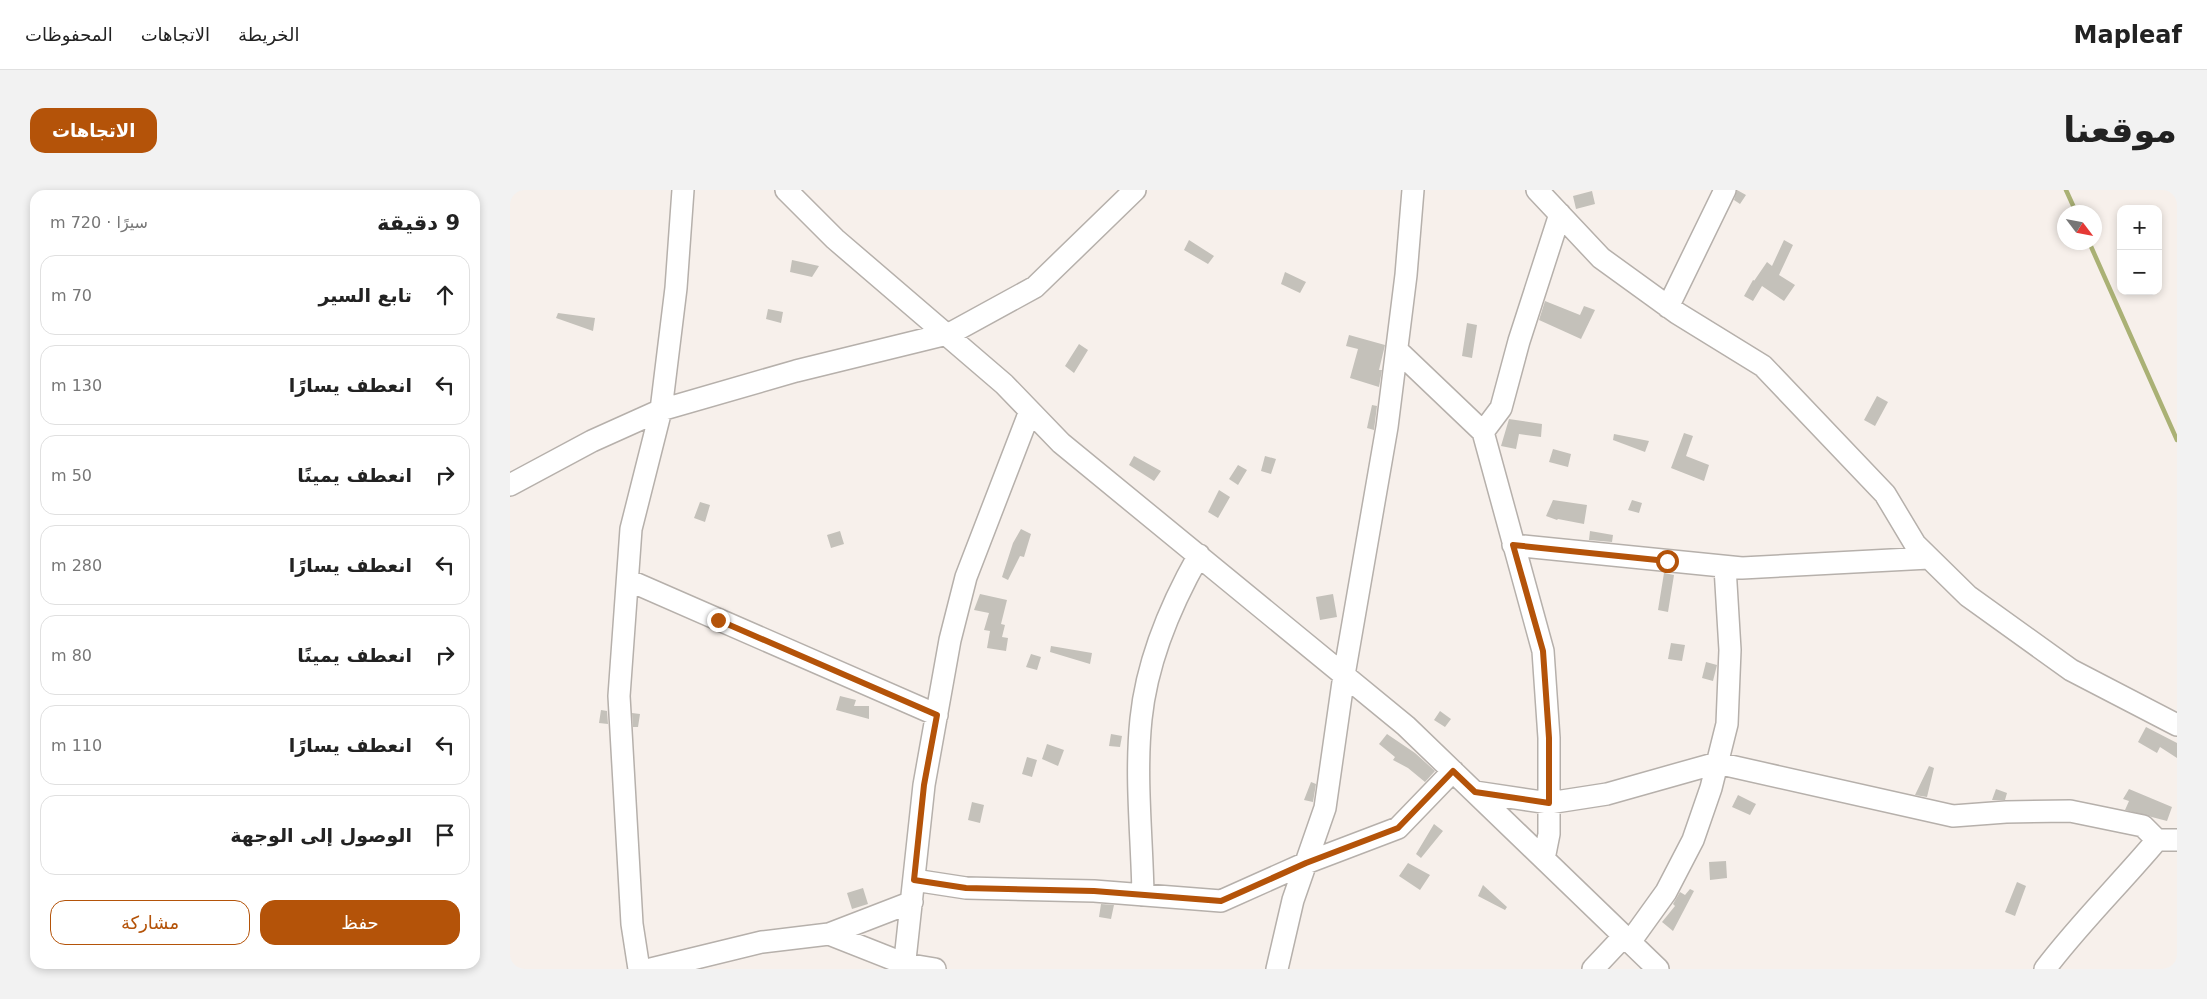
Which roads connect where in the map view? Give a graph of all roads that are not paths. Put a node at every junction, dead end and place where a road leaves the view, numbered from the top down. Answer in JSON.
{"nodes":[{"id":1,"x":683,"y":190,"type":"edge"},
{"id":2,"x":786,"y":190,"type":"edge"},
{"id":3,"x":1135,"y":190,"type":"edge"},
{"id":4,"x":1413,"y":190,"type":"edge"},
{"id":5,"x":1538,"y":190,"type":"edge"},
{"id":6,"x":1724,"y":190,"type":"edge"},
{"id":7,"x":1560,"y":214,"type":"junction"},
{"id":8,"x":1668,"y":307,"type":"junction"},
{"id":9,"x":944,"y":334,"type":"junction"},
{"id":10,"x":1397,"y":350,"type":"junction"},
{"id":11,"x":661,"y":410,"type":"junction"},
{"id":12,"x":1030,"y":411,"type":"junction"},
{"id":13,"x":1483,"y":432,"type":"junction"},
{"id":14,"x":510,"y":485,"type":"edge"},
{"id":15,"x":1513,"y":545,"type":"junction"},
{"id":16,"x":1199,"y":554,"type":"junction"},
{"id":17,"x":1929,"y":558,"type":"junction"},
{"id":18,"x":1725,"y":567,"type":"junction"},
{"id":19,"x":628,"y":580,"type":"junction"},
{"id":20,"x":1344,"y":675,"type":"junction"},
{"id":21,"x":937,"y":715,"type":"junction"},
{"id":22,"x":2177,"y":725,"type":"edge"},
{"id":23,"x":1718,"y":763,"type":"junction"},
{"id":24,"x":1453,"y":771,"type":"junction"},
{"id":25,"x":1475,"y":792,"type":"junction"},
{"id":26,"x":1549,"y":803,"type":"junction"},
{"id":27,"x":2167,"y":840,"type":"edge"},
{"id":28,"x":1544,"y":859,"type":"junction"},
{"id":29,"x":1306,"y":863,"type":"junction"},
{"id":30,"x":914,"y":880,"type":"junction"},
{"id":31,"x":1143,"y":895,"type":"junction"},
{"id":32,"x":912,"y":902,"type":"junction"},
{"id":33,"x":828,"y":934,"type":"junction"},
{"id":34,"x":1640,"y":954,"type":"edge"},
{"id":35,"x":905,"y":966,"type":"edge"},
{"id":36,"x":639,"y":969,"type":"edge"},
{"id":37,"x":651,"y":969,"type":"edge"},
{"id":38,"x":935,"y":969,"type":"edge"},
{"id":39,"x":1277,"y":969,"type":"edge"},
{"id":40,"x":1593,"y":969,"type":"edge"},
{"id":41,"x":2045,"y":969,"type":"edge"}],
"edges":[{"from":1,"to":11,"type":"street"},
{"from":2,"to":9,"type":"street"},
{"from":3,"to":9,"type":"street"},
{"from":4,"to":10,"type":"street"},
{"from":5,"to":7,"type":"street"},
{"from":6,"to":8,"type":"street"},
{"from":7,"to":8,"type":"street"},
{"from":7,"to":13,"type":"street"},
{"from":8,"to":17,"type":"street"},
{"from":9,"to":11,"type":"street"},
{"from":9,"to":12,"type":"street"},
{"from":10,"to":13,"type":"street"},
{"from":10,"to":20,"type":"street"},
{"from":11,"to":14,"type":"street"},
{"from":11,"to":19,"type":"street"},
{"from":12,"to":16,"type":"street"},
{"from":12,"to":21,"type":"street"},
{"from":13,"to":15,"type":"street"},
{"from":15,"to":18,"type":"street"},
{"from":15,"to":26,"type":"street"},
{"from":16,"to":20,"type":"street"},
{"from":16,"to":31,"type":"street"},
{"from":17,"to":18,"type":"street"},
{"from":17,"to":22,"type":"street"},
{"from":18,"to":23,"type":"street"},
{"from":19,"to":21,"type":"street"},
{"from":19,"to":36,"type":"street"},
{"from":20,"to":24,"type":"street"},
{"from":20,"to":29,"type":"street"},
{"from":21,"to":30,"type":"street"},
{"from":23,"to":26,"type":"street"},
{"from":23,"to":27,"type":"street"},
{"from":23,"to":34,"type":"street"},
{"from":24,"to":25,"type":"street"},
{"from":24,"to":29,"type":"street"},
{"from":25,"to":26,"type":"street"},
{"from":25,"to":28,"type":"street"},
{"from":26,"to":28,"type":"street"},
{"from":27,"to":41,"type":"street"},
{"from":28,"to":34,"type":"street"},
{"from":29,"to":31,"type":"street"},
{"from":29,"to":39,"type":"street"},
{"from":30,"to":31,"type":"street"},
{"from":30,"to":32,"type":"street"},
{"from":32,"to":33,"type":"street"},
{"from":32,"to":35,"type":"street"},
{"from":33,"to":35,"type":"street"},
{"from":33,"to":37,"type":"street"},
{"from":34,"to":40,"type":"street"},
{"from":35,"to":38,"type":"street"}]}
